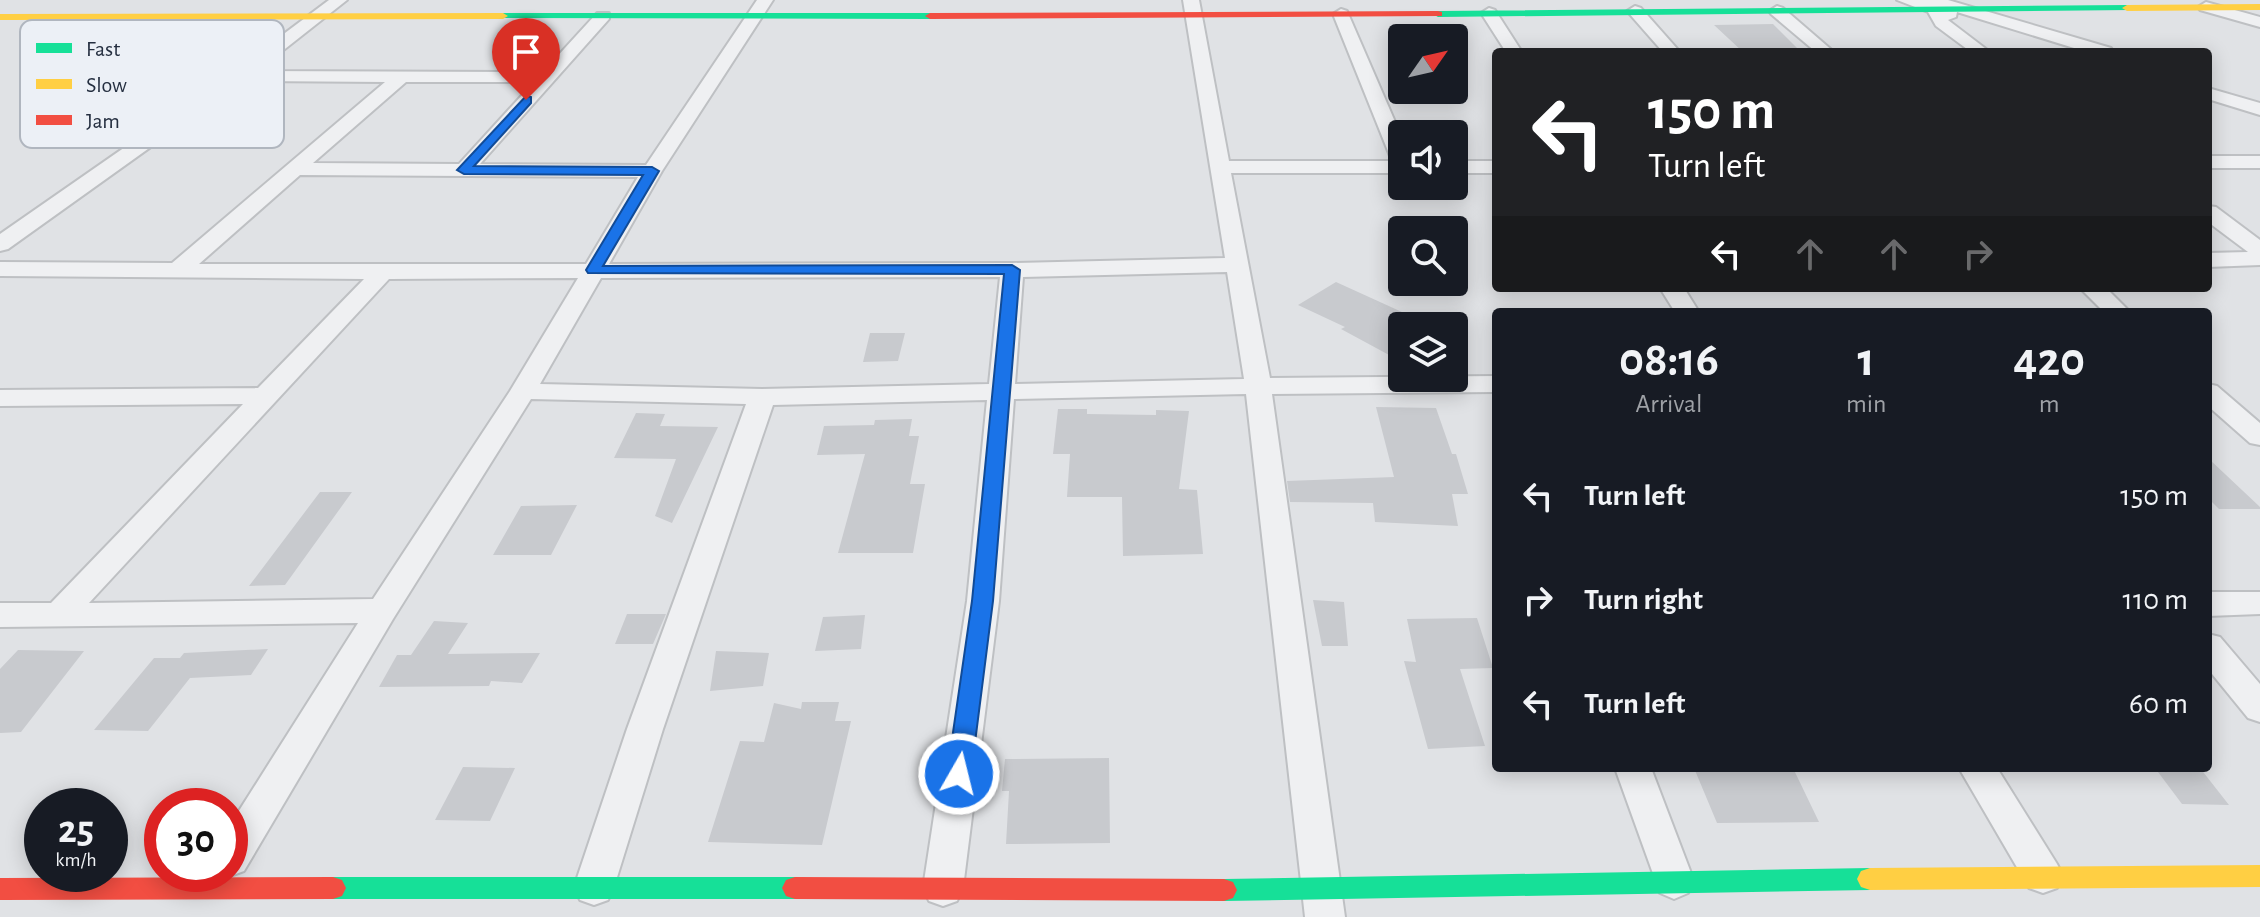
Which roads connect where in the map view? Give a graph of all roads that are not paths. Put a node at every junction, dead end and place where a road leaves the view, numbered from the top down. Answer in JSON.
{"nodes":[{"id":1,"x":339,"y":0,"type":"edge"},
{"id":2,"x":1905,"y":0,"type":"edge"},
{"id":3,"x":1932,"y":4,"type":"edge"},
{"id":4,"x":1192,"y":7,"type":"edge"},
{"id":5,"x":2206,"y":7,"type":"junction"},
{"id":6,"x":2260,"y":7,"type":"edge"},
{"id":7,"x":760,"y":8,"type":"edge"},
{"id":8,"x":1961,"y":9,"type":"junction"},
{"id":9,"x":1635,"y":11,"type":"junction"},
{"id":10,"x":1777,"y":11,"type":"junction"},
{"id":11,"x":1489,"y":13,"type":"junction"},
{"id":12,"x":1341,"y":14,"type":"junction"},
{"id":13,"x":320,"y":15,"type":"junction"},
{"id":14,"x":603,"y":16,"type":"junction"},
{"id":15,"x":0,"y":17,"type":"edge"},
{"id":16,"x":2260,"y":22,"type":"edge"},
{"id":17,"x":284,"y":42,"type":"edge"},
{"id":18,"x":1511,"y":48,"type":"edge"},
{"id":19,"x":1668,"y":48,"type":"edge"},
{"id":20,"x":1821,"y":48,"type":"edge"},
{"id":21,"x":1976,"y":48,"type":"edge"},
{"id":22,"x":2062,"y":48,"type":"edge"},
{"id":23,"x":2092,"y":48,"type":"edge"},
{"id":24,"x":284,"y":76,"type":"edge"},
{"id":25,"x":401,"y":77,"type":"junction"},
{"id":26,"x":547,"y":77,"type":"junction"},
{"id":27,"x":2212,"y":84,"type":"edge"},
{"id":28,"x":2212,"y":94,"type":"edge"},
{"id":29,"x":2260,"y":99,"type":"edge"},
{"id":30,"x":2260,"y":109,"type":"edge"},
{"id":31,"x":1388,"y":130,"type":"edge"},
{"id":32,"x":137,"y":148,"type":"edge"},
{"id":33,"x":2212,"y":162,"type":"edge"},
{"id":34,"x":2260,"y":162,"type":"edge"},
{"id":35,"x":1388,"y":164,"type":"edge"},
{"id":36,"x":1221,"y":167,"type":"junction"},
{"id":37,"x":1468,"y":167,"type":"edge"},
{"id":38,"x":1492,"y":167,"type":"edge"},
{"id":39,"x":294,"y":169,"type":"junction"},
{"id":40,"x":464,"y":170,"type":"junction"},
{"id":41,"x":652,"y":171,"type":"junction"},
{"id":42,"x":2212,"y":215,"type":"edge"},
{"id":43,"x":0,"y":244,"type":"edge"},
{"id":44,"x":2260,"y":250,"type":"edge"},
{"id":45,"x":2260,"y":258,"type":"edge"},
{"id":46,"x":2212,"y":260,"type":"edge"},
{"id":47,"x":1235,"y":265,"type":"junction"},
{"id":48,"x":0,"y":269,"type":"edge"},
{"id":49,"x":179,"y":269,"type":"junction"},
{"id":50,"x":593,"y":270,"type":"junction"},
{"id":51,"x":1012,"y":270,"type":"junction"},
{"id":52,"x":383,"y":272,"type":"junction"},
{"id":53,"x":2096,"y":292,"type":"edge"},
{"id":54,"x":2114,"y":308,"type":"edge"},
{"id":55,"x":1258,"y":386,"type":"junction"},
{"id":56,"x":1492,"y":387,"type":"edge"},
{"id":57,"x":523,"y":391,"type":"junction"},
{"id":58,"x":1001,"y":393,"type":"junction"},
{"id":59,"x":2212,"y":395,"type":"edge"},
{"id":60,"x":263,"y":396,"type":"junction"},
{"id":61,"x":762,"y":397,"type":"junction"},
{"id":62,"x":0,"y":398,"type":"edge"},
{"id":63,"x":28,"y":398,"type":"junction"},
{"id":64,"x":0,"y":423,"type":"edge"},
{"id":65,"x":2260,"y":437,"type":"edge"},
{"id":66,"x":2260,"y":603,"type":"edge"},
{"id":67,"x":2212,"y":604,"type":"edge"},
{"id":68,"x":382,"y":611,"type":"junction"},
{"id":69,"x":0,"y":615,"type":"edge"},
{"id":70,"x":59,"y":615,"type":"junction"},
{"id":71,"x":2212,"y":651,"type":"edge"},
{"id":72,"x":2260,"y":708,"type":"edge"},
{"id":73,"x":1634,"y":772,"type":"edge"},
{"id":74,"x":1979,"y":772,"type":"edge"},
{"id":75,"x":248,"y":830,"type":"edge"},
{"id":76,"x":2043,"y":876,"type":"junction"},
{"id":77,"x":2260,"y":876,"type":"edge"},
{"id":78,"x":1674,"y":881,"type":"junction"},
{"id":79,"x":248,"y":885,"type":"edge"},
{"id":80,"x":144,"y":886,"type":"edge"},
{"id":81,"x":594,"y":887,"type":"junction"},
{"id":82,"x":943,"y":888,"type":"junction"},
{"id":83,"x":0,"y":889,"type":"edge"},
{"id":84,"x":1324,"y":904,"type":"edge"}],
"edges":[{"from":1,"to":13,"type":"street"},
{"from":2,"to":3,"type":"street"},
{"from":3,"to":8,"type":"street"},
{"from":3,"to":10,"type":"street"},
{"from":3,"to":21,"type":"street"},
{"from":3,"to":22,"type":"street"},
{"from":4,"to":7,"type":"street"},
{"from":4,"to":12,"type":"street"},
{"from":4,"to":36,"type":"street"},
{"from":5,"to":6,"type":"street"},
{"from":5,"to":8,"type":"street"},
{"from":5,"to":16,"type":"street"},
{"from":7,"to":14,"type":"street"},
{"from":7,"to":41,"type":"street"},
{"from":8,"to":23,"type":"street"},
{"from":9,"to":10,"type":"street"},
{"from":9,"to":11,"type":"street"},
{"from":9,"to":19,"type":"street"},
{"from":10,"to":20,"type":"street"},
{"from":11,"to":12,"type":"street"},
{"from":11,"to":18,"type":"street"},
{"from":12,"to":31,"type":"street"},
{"from":13,"to":14,"type":"street"},
{"from":13,"to":15,"type":"street"},
{"from":13,"to":17,"type":"street"},
{"from":14,"to":26,"type":"street"},
{"from":24,"to":25,"type":"street"},
{"from":25,"to":26,"type":"street"},
{"from":25,"to":39,"type":"street"},
{"from":26,"to":40,"type":"street"},
{"from":27,"to":29,"type":"street"},
{"from":28,"to":30,"type":"street"},
{"from":32,"to":43,"type":"street"},
{"from":33,"to":34,"type":"street"},
{"from":35,"to":36,"type":"street"},
{"from":36,"to":47,"type":"street"},
{"from":37,"to":38,"type":"street"},
{"from":39,"to":40,"type":"street"},
{"from":39,"to":49,"type":"street"},
{"from":40,"to":41,"type":"street"},
{"from":41,"to":50,"type":"street"},
{"from":42,"to":44,"type":"street"},
{"from":45,"to":46,"type":"street"},
{"from":47,"to":51,"type":"street"},
{"from":47,"to":55,"type":"street"},
{"from":48,"to":49,"type":"street"},
{"from":49,"to":52,"type":"street"},
{"from":50,"to":51,"type":"street"},
{"from":50,"to":52,"type":"street"},
{"from":50,"to":57,"type":"street"},
{"from":51,"to":58,"type":"street"},
{"from":52,"to":60,"type":"street"},
{"from":53,"to":54,"type":"street"},
{"from":55,"to":56,"type":"street"},
{"from":55,"to":58,"type":"street"},
{"from":55,"to":84,"type":"street"},
{"from":57,"to":61,"type":"street"},
{"from":57,"to":68,"type":"street"},
{"from":58,"to":61,"type":"street"},
{"from":58,"to":82,"type":"street"},
{"from":59,"to":65,"type":"street"},
{"from":60,"to":63,"type":"street"},
{"from":60,"to":70,"type":"street"},
{"from":61,"to":81,"type":"street"},
{"from":62,"to":63,"type":"street"},
{"from":63,"to":64,"type":"street"},
{"from":66,"to":67,"type":"street"},
{"from":68,"to":70,"type":"street"},
{"from":68,"to":75,"type":"street"},
{"from":69,"to":70,"type":"street"},
{"from":71,"to":72,"type":"street"},
{"from":73,"to":78,"type":"street"},
{"from":74,"to":76,"type":"street"},
{"from":76,"to":77,"type":"street"},
{"from":76,"to":78,"type":"street"},
{"from":78,"to":84,"type":"street"},
{"from":79,"to":81,"type":"street"},
{"from":80,"to":83,"type":"street"},
{"from":81,"to":82,"type":"street"},
{"from":82,"to":84,"type":"street"}]}
